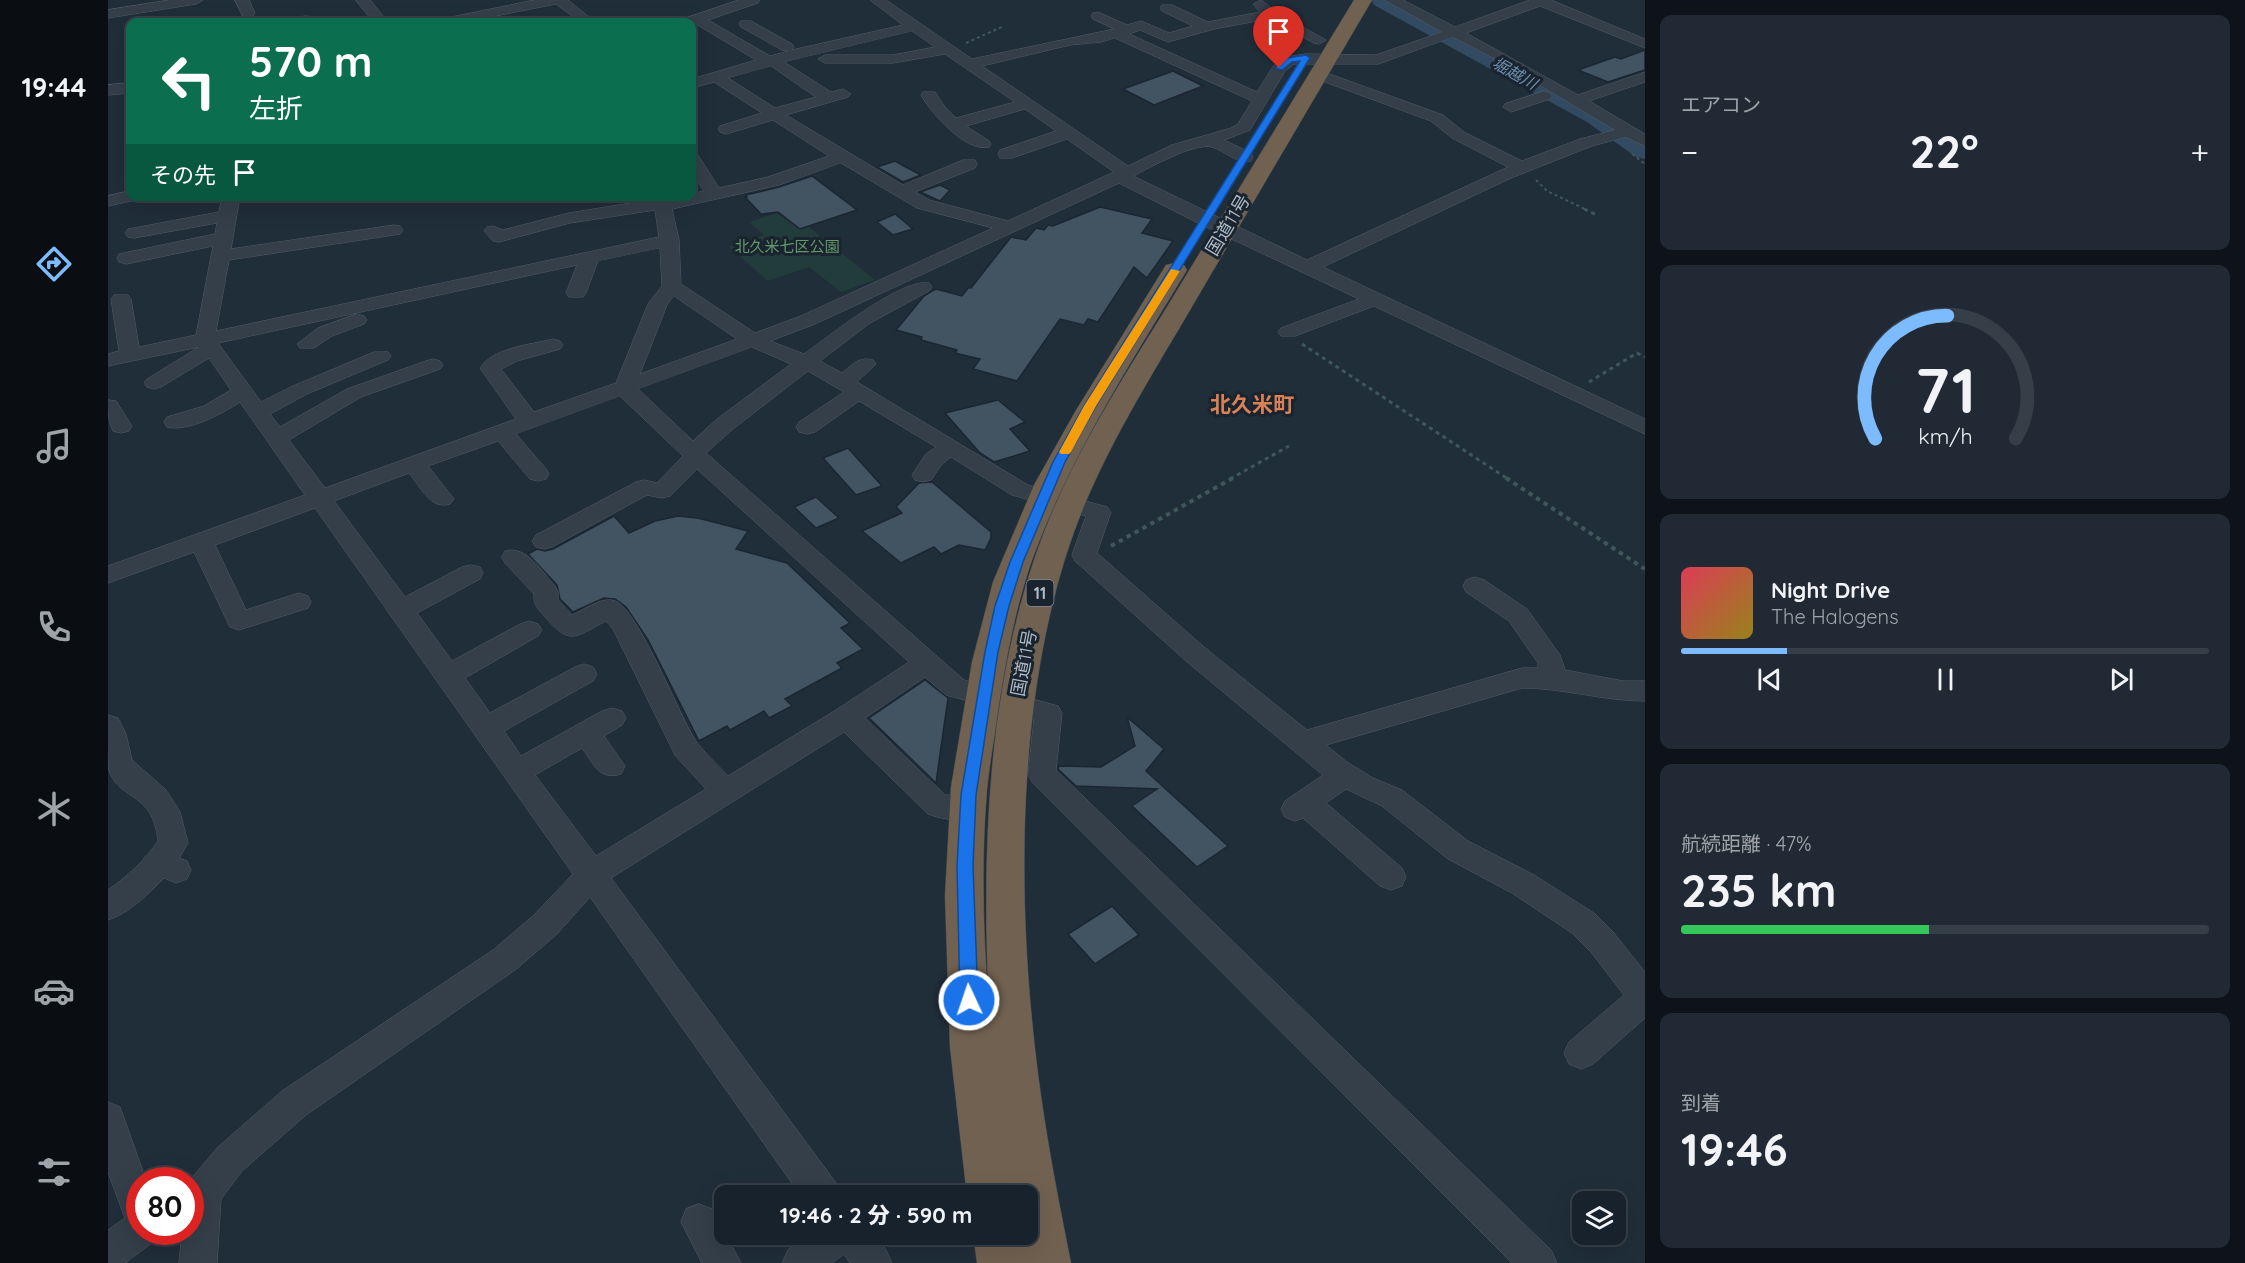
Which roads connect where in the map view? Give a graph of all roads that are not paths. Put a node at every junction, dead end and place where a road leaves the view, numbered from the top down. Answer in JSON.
{"nodes":[{"id":1,"x":196,"y":0,"type":"edge"},
{"id":2,"x":242,"y":0,"type":"edge"},
{"id":3,"x":363,"y":0,"type":"edge"},
{"id":4,"x":557,"y":0,"type":"edge"},
{"id":5,"x":753,"y":0,"type":"edge"},
{"id":6,"x":877,"y":0,"type":"edge"},
{"id":7,"x":1252,"y":0,"type":"edge"},
{"id":8,"x":1343,"y":0,"type":"edge"},
{"id":9,"x":1363,"y":0,"type":"edge"},
{"id":10,"x":1392,"y":0,"type":"edge"},
{"id":11,"x":1542,"y":0,"type":"edge"},
{"id":12,"x":178,"y":1,"type":"edge"},
{"id":13,"x":1167,"y":8,"type":"dead end"},
{"id":14,"x":502,"y":11,"type":"edge"},
{"id":15,"x":108,"y":14,"type":"edge"},
{"id":16,"x":248,"y":14,"type":"dead end"},
{"id":17,"x":1271,"y":14,"type":"junction"},
{"id":18,"x":1098,"y":15,"type":"dead end"},
{"id":19,"x":189,"y":18,"type":"dead end"},
{"id":20,"x":378,"y":18,"type":"edge"},
{"id":21,"x":467,"y":18,"type":"edge"},
{"id":22,"x":582,"y":18,"type":"edge"},
{"id":23,"x":696,"y":20,"type":"edge"},
{"id":24,"x":696,"y":22,"type":"edge"},
{"id":25,"x":1645,"y":25,"type":"edge"},
{"id":26,"x":916,"y":26,"type":"junction"},
{"id":27,"x":1207,"y":27,"type":"junction"},
{"id":28,"x":719,"y":31,"type":"junction"},
{"id":29,"x":1121,"y":32,"type":"junction"},
{"id":30,"x":1619,"y":34,"type":"junction"},
{"id":31,"x":1447,"y":36,"type":"junction"},
{"id":32,"x":1645,"y":44,"type":"edge"},
{"id":33,"x":787,"y":47,"type":"dead end"},
{"id":34,"x":948,"y":49,"type":"junction"},
{"id":35,"x":1526,"y":56,"type":"dead end"},
{"id":36,"x":1318,"y":58,"type":"junction"},
{"id":37,"x":1507,"y":60,"type":"junction"},
{"id":38,"x":774,"y":62,"type":"junction"},
{"id":39,"x":969,"y":64,"type":"junction"},
{"id":40,"x":716,"y":77,"type":"junction"},
{"id":41,"x":1641,"y":81,"type":"edge"},
{"id":42,"x":696,"y":83,"type":"edge"},
{"id":43,"x":126,"y":88,"type":"edge"},
{"id":44,"x":108,"y":90,"type":"edge"},
{"id":45,"x":1009,"y":93,"type":"junction"},
{"id":46,"x":929,"y":95,"type":"dead end"},
{"id":47,"x":1544,"y":96,"type":"junction"},
{"id":48,"x":989,"y":97,"type":"dead end"},
{"id":49,"x":1260,"y":99,"type":"junction"},
{"id":50,"x":1578,"y":100,"type":"junction"},
{"id":51,"x":1026,"y":104,"type":"junction"},
{"id":52,"x":1511,"y":107,"type":"dead end"},
{"id":53,"x":774,"y":113,"type":"junction"},
{"id":54,"x":954,"y":124,"type":"junction"},
{"id":55,"x":726,"y":129,"type":"dead end"},
{"id":56,"x":1067,"y":133,"type":"junction"},
{"id":57,"x":1618,"y":133,"type":"junction"},
{"id":58,"x":1644,"y":140,"type":"edge"},
{"id":59,"x":1202,"y":141,"type":"junction"},
{"id":60,"x":983,"y":144,"type":"dead end"},
{"id":61,"x":1006,"y":154,"type":"dead end"},
{"id":62,"x":842,"y":157,"type":"junction"},
{"id":63,"x":1245,"y":157,"type":"junction"},
{"id":64,"x":969,"y":164,"type":"dead end"},
{"id":65,"x":696,"y":166,"type":"edge"},
{"id":66,"x":1522,"y":168,"type":"junction"},
{"id":67,"x":1124,"y":175,"type":"junction"},
{"id":68,"x":903,"y":191,"type":"junction"},
{"id":69,"x":714,"y":195,"type":"junction"},
{"id":70,"x":126,"y":197,"type":"edge"},
{"id":71,"x":696,"y":197,"type":"edge"},
{"id":72,"x":108,"y":201,"type":"edge"},
{"id":73,"x":230,"y":201,"type":"edge"},
{"id":74,"x":660,"y":202,"type":"edge"},
{"id":75,"x":227,"y":216,"type":"junction"},
{"id":76,"x":1216,"y":225,"type":"junction"},
{"id":77,"x":1011,"y":227,"type":"junction"},
{"id":78,"x":394,"y":230,"type":"dead end"},
{"id":79,"x":493,"y":231,"type":"dead end"},
{"id":80,"x":134,"y":233,"type":"dead end"},
{"id":81,"x":572,"y":237,"type":"dead end"},
{"id":82,"x":983,"y":239,"type":"junction"},
{"id":83,"x":669,"y":240,"type":"junction"},
{"id":84,"x":221,"y":247,"type":"junction"},
{"id":85,"x":126,"y":258,"type":"dead end"},
{"id":86,"x":586,"y":258,"type":"junction"},
{"id":87,"x":1307,"y":267,"type":"junction"},
{"id":88,"x":672,"y":286,"type":"junction"},
{"id":89,"x":576,"y":293,"type":"dead end"},
{"id":90,"x":121,"y":298,"type":"dead end"},
{"id":91,"x":1376,"y":299,"type":"junction"},
{"id":92,"x":373,"y":303,"type":"junction"},
{"id":93,"x":1288,"y":332,"type":"road end"},
{"id":94,"x":754,"y":341,"type":"junction"},
{"id":95,"x":208,"y":343,"type":"junction"},
{"id":96,"x":307,"y":344,"type":"dead end"},
{"id":97,"x":553,"y":345,"type":"dead end"},
{"id":98,"x":130,"y":355,"type":"junction"},
{"id":99,"x":381,"y":356,"type":"dead end"},
{"id":100,"x":108,"y":360,"type":"edge"},
{"id":101,"x":804,"y":363,"type":"junction"},
{"id":102,"x":866,"y":364,"type":"dead end"},
{"id":103,"x":433,"y":365,"type":"dead end"},
{"id":104,"x":154,"y":383,"type":"dead end"},
{"id":105,"x":851,"y":387,"type":"junction"},
{"id":106,"x":624,"y":388,"type":"junction"},
{"id":107,"x":243,"y":391,"type":"junction"},
{"id":108,"x":108,"y":406,"type":"edge"},
{"id":109,"x":258,"y":412,"type":"junction"},
{"id":110,"x":175,"y":422,"type":"dead end"},
{"id":111,"x":530,"y":422,"type":"junction"},
{"id":112,"x":121,"y":426,"type":"dead end"},
{"id":113,"x":807,"y":427,"type":"dead end"},
{"id":114,"x":1645,"y":427,"type":"edge"},
{"id":115,"x":503,"y":432,"type":"junction"},
{"id":116,"x":277,"y":438,"type":"junction"},
{"id":117,"x":951,"y":447,"type":"junction"},
{"id":118,"x":694,"y":455,"type":"junction"},
{"id":119,"x":414,"y":464,"type":"junction"},
{"id":120,"x":538,"y":474,"type":"dead end"},
{"id":121,"x":923,"y":475,"type":"dead end"},
{"id":122,"x":321,"y":497,"type":"junction"},
{"id":123,"x":442,"y":499,"type":"dead end"},
{"id":124,"x":1057,"y":501,"type":"junction"},
{"id":125,"x":201,"y":541,"type":"junction"},
{"id":126,"x":544,"y":541,"type":"dead end"},
{"id":127,"x":514,"y":557,"type":"dead end"},
{"id":128,"x":471,"y":573,"type":"dead end"},
{"id":129,"x":108,"y":575,"type":"edge"},
{"id":130,"x":1475,"y":585,"type":"dead end"},
{"id":131,"x":299,"y":602,"type":"dead end"},
{"id":132,"x":402,"y":610,"type":"junction"},
{"id":133,"x":528,"y":630,"type":"dead end"},
{"id":134,"x":926,"y":663,"type":"junction"},
{"id":135,"x":584,"y":674,"type":"dead end"},
{"id":136,"x":449,"y":675,"type":"junction"},
{"id":137,"x":1552,"y":678,"type":"junction"},
{"id":138,"x":1645,"y":691,"type":"edge"},
{"id":139,"x":983,"y":696,"type":"junction"},
{"id":140,"x":1016,"y":705,"type":"junction"},
{"id":141,"x":846,"y":717,"type":"junction"},
{"id":142,"x":612,"y":718,"type":"dead end"},
{"id":143,"x":108,"y":725,"type":"edge"},
{"id":144,"x":487,"y":728,"type":"junction"},
{"id":145,"x":586,"y":733,"type":"junction"},
{"id":146,"x":1304,"y":742,"type":"junction"},
{"id":147,"x":611,"y":766,"type":"dead end"},
{"id":148,"x":518,"y":771,"type":"junction"},
{"id":149,"x":1345,"y":775,"type":"junction"},
{"id":150,"x":725,"y":791,"type":"junction"},
{"id":151,"x":968,"y":808,"type":"junction"},
{"id":152,"x":592,"y":874,"type":"junction"},
{"id":153,"x":1391,"y":877,"type":"dead end"},
{"id":154,"x":108,"y":907,"type":"edge"},
{"id":155,"x":1645,"y":997,"type":"edge"},
{"id":156,"x":1581,"y":1053,"type":"dead end"},
{"id":157,"x":108,"y":1119,"type":"edge"},
{"id":158,"x":126,"y":1173,"type":"edge"},
{"id":159,"x":816,"y":1185,"type":"edge"},
{"id":160,"x":988,"y":1185,"type":"edge"},
{"id":161,"x":204,"y":1188,"type":"edge"},
{"id":162,"x":699,"y":1222,"type":"dead end"},
{"id":163,"x":126,"y":1240,"type":"edge"},
{"id":164,"x":198,"y":1245,"type":"edge"},
{"id":165,"x":826,"y":1245,"type":"edge"},
{"id":166,"x":860,"y":1245,"type":"edge"},
{"id":167,"x":999,"y":1245,"type":"edge"},
{"id":168,"x":108,"y":1253,"type":"edge"},
{"id":169,"x":198,"y":1263,"type":"edge"},
{"id":170,"x":722,"y":1263,"type":"edge"},
{"id":171,"x":801,"y":1263,"type":"edge"},
{"id":172,"x":873,"y":1263,"type":"edge"},
{"id":173,"x":1001,"y":1263,"type":"edge"},
{"id":174,"x":1047,"y":1263,"type":"edge"},
{"id":175,"x":1538,"y":1263,"type":"edge"}],
"edges":[{"from":1,"to":12,"type":"street"},
{"from":2,"to":16,"type":"street"},
{"from":3,"to":20,"type":"street"},
{"from":4,"to":14,"type":"street"},
{"from":4,"to":22,"type":"street"},
{"from":5,"to":23,"type":"street"},
{"from":6,"to":26,"type":"street"},
{"from":7,"to":17,"type":"street"},
{"from":8,"to":36,"type":"highway","name":"国道11号","number":"11"},
{"from":9,"to":36,"type":"highway","name":"国道11号","number":"11"},
{"from":10,"to":31,"type":"street"},
{"from":11,"to":30,"type":"street"},
{"from":11,"to":31,"type":"street"},
{"from":12,"to":15,"type":"street"},
{"from":12,"to":19,"type":"street"},
{"from":13,"to":27,"type":"street"},
{"from":14,"to":21,"type":"street"},
{"from":17,"to":27,"type":"street"},
{"from":17,"to":36,"type":"street"},
{"from":18,"to":29,"type":"street"},
{"from":24,"to":28,"type":"street"},
{"from":25,"to":30,"type":"street"},
{"from":26,"to":34,"type":"street"},
{"from":26,"to":38,"type":"street"},
{"from":27,"to":29,"type":"street"},
{"from":28,"to":33,"type":"street"},
{"from":28,"to":38,"type":"street"},
{"from":29,"to":39,"type":"street"},
{"from":29,"to":49,"type":"street"},
{"from":30,"to":32,"type":"street"},
{"from":31,"to":36,"type":"street"},
{"from":31,"to":37,"type":"street"},
{"from":31,"to":47,"type":"street"},
{"from":34,"to":38,"type":"street"},
{"from":34,"to":39,"type":"street"},
{"from":35,"to":37,"type":"street"},
{"from":36,"to":49,"type":"street"},
{"from":36,"to":63,"type":"highway","name":"国道11号","number":"11"},
{"from":36,"to":66,"type":"street"},
{"from":36,"to":76,"type":"highway","name":"国道11号","number":"11"},
{"from":37,"to":50,"type":"street"},
{"from":38,"to":40,"type":"street"},
{"from":38,"to":53,"type":"street"},
{"from":39,"to":45,"type":"street"},
{"from":40,"to":42,"type":"street"},
{"from":40,"to":53,"type":"street"},
{"from":41,"to":50,"type":"street"},
{"from":43,"to":44,"type":"street"},
{"from":45,"to":48,"type":"street"},
{"from":45,"to":51,"type":"street"},
{"from":46,"to":54,"type":"street"},
{"from":47,"to":52,"type":"street"},
{"from":47,"to":57,"type":"street"},
{"from":49,"to":59,"type":"street"},
{"from":50,"to":57,"type":"street"},
{"from":51,"to":54,"type":"street"},
{"from":51,"to":56,"type":"street"},
{"from":53,"to":55,"type":"street"},
{"from":53,"to":62,"type":"street"},
{"from":54,"to":60,"type":"street"},
{"from":56,"to":61,"type":"street"},
{"from":56,"to":67,"type":"street"},
{"from":57,"to":58,"type":"street"},
{"from":57,"to":66,"type":"street"},
{"from":59,"to":63,"type":"street"},
{"from":59,"to":67,"type":"street"},
{"from":62,"to":68,"type":"street"},
{"from":62,"to":69,"type":"street"},
{"from":63,"to":76,"type":"highway","name":"国道11号","number":"11"},
{"from":64,"to":68,"type":"street"},
{"from":65,"to":69,"type":"street"},
{"from":66,"to":87,"type":"street"},
{"from":67,"to":76,"type":"street"},
{"from":67,"to":77,"type":"street"},
{"from":68,"to":77,"type":"street"},
{"from":69,"to":71,"type":"street"},
{"from":70,"to":72,"type":"street"},
{"from":73,"to":75,"type":"street"},
{"from":74,"to":79,"type":"street"},
{"from":74,"to":83,"type":"street"},
{"from":75,"to":80,"type":"street"},
{"from":75,"to":84,"type":"street"},
{"from":76,"to":87,"type":"street"},
{"from":76,"to":124,"type":"highway","name":"国道11号","number":"11"},
{"from":77,"to":82,"type":"street"},
{"from":78,"to":84,"type":"street"},
{"from":81,"to":86,"type":"street"},
{"from":82,"to":94,"type":"street"},
{"from":82,"to":101,"type":"street"},
{"from":83,"to":86,"type":"street"},
{"from":83,"to":88,"type":"street"},
{"from":84,"to":85,"type":"street"},
{"from":84,"to":95,"type":"street"},
{"from":86,"to":89,"type":"street"},
{"from":86,"to":92,"type":"street"},
{"from":87,"to":91,"type":"street"},
{"from":88,"to":94,"type":"street"},
{"from":88,"to":106,"type":"street"},
{"from":90,"to":98,"type":"street"},
{"from":91,"to":93,"type":"street"},
{"from":91,"to":114,"type":"street"},
{"from":92,"to":95,"type":"street"},
{"from":92,"to":96,"type":"street"},
{"from":94,"to":101,"type":"street"},
{"from":94,"to":106,"type":"street"},
{"from":95,"to":98,"type":"street"},
{"from":95,"to":104,"type":"street"},
{"from":95,"to":107,"type":"street"},
{"from":97,"to":111,"type":"street"},
{"from":98,"to":100,"type":"street"},
{"from":99,"to":109,"type":"street"},
{"from":101,"to":105,"type":"street"},
{"from":101,"to":118,"type":"street"},
{"from":102,"to":105,"type":"street"},
{"from":103,"to":116,"type":"street"},
{"from":105,"to":113,"type":"street"},
{"from":105,"to":117,"type":"street"},
{"from":106,"to":111,"type":"street"},
{"from":106,"to":118,"type":"street"},
{"from":107,"to":109,"type":"street"},
{"from":107,"to":110,"type":"street"},
{"from":108,"to":112,"type":"street"},
{"from":109,"to":116,"type":"street"},
{"from":111,"to":115,"type":"street"},
{"from":115,"to":119,"type":"street"},
{"from":115,"to":120,"type":"street"},
{"from":116,"to":122,"type":"street"},
{"from":117,"to":121,"type":"street"},
{"from":117,"to":124,"type":"street"},
{"from":118,"to":126,"type":"street"},
{"from":118,"to":134,"type":"street"},
{"from":119,"to":122,"type":"street"},
{"from":119,"to":123,"type":"street"},
{"from":122,"to":125,"type":"street"},
{"from":122,"to":132,"type":"street"},
{"from":124,"to":139,"type":"highway","name":"国道11号","number":"11"},
{"from":124,"to":140,"type":"highway","name":"国道11号","number":"11"},
{"from":124,"to":146,"type":"street"},
{"from":125,"to":129,"type":"street"},
{"from":125,"to":131,"type":"street"},
{"from":127,"to":150,"type":"street"},
{"from":128,"to":132,"type":"street"},
{"from":130,"to":137,"type":"street"},
{"from":132,"to":136,"type":"street"},
{"from":133,"to":136,"type":"street"},
{"from":134,"to":139,"type":"street"},
{"from":134,"to":141,"type":"street"},
{"from":135,"to":144,"type":"street"},
{"from":136,"to":144,"type":"street"},
{"from":137,"to":138,"type":"street"},
{"from":137,"to":146,"type":"street"},
{"from":139,"to":140,"type":"street"},
{"from":139,"to":151,"type":"highway","name":"国道11号","number":"11"},
{"from":140,"to":174,"type":"highway","name":"国道11号","number":"11"},
{"from":140,"to":175,"type":"street"},
{"from":141,"to":150,"type":"street"},
{"from":141,"to":151,"type":"street"},
{"from":142,"to":145,"type":"street"},
{"from":143,"to":154,"type":"street"},
{"from":144,"to":148,"type":"street"},
{"from":145,"to":147,"type":"street"},
{"from":145,"to":148,"type":"street"},
{"from":146,"to":149,"type":"street"},
{"from":148,"to":152,"type":"street"},
{"from":149,"to":153,"type":"street"},
{"from":149,"to":155,"type":"street"},
{"from":150,"to":152,"type":"street"},
{"from":151,"to":160,"type":"highway","name":"国道11号","number":"11"},
{"from":152,"to":159,"type":"street"},
{"from":152,"to":161,"type":"street"},
{"from":155,"to":156,"type":"street"},
{"from":157,"to":158,"type":"street"},
{"from":162,"to":170,"type":"street"},
{"from":163,"to":168,"type":"street"},
{"from":164,"to":169,"type":"street"},
{"from":165,"to":171,"type":"street"},
{"from":166,"to":172,"type":"street"},
{"from":167,"to":173,"type":"highway"}]}
